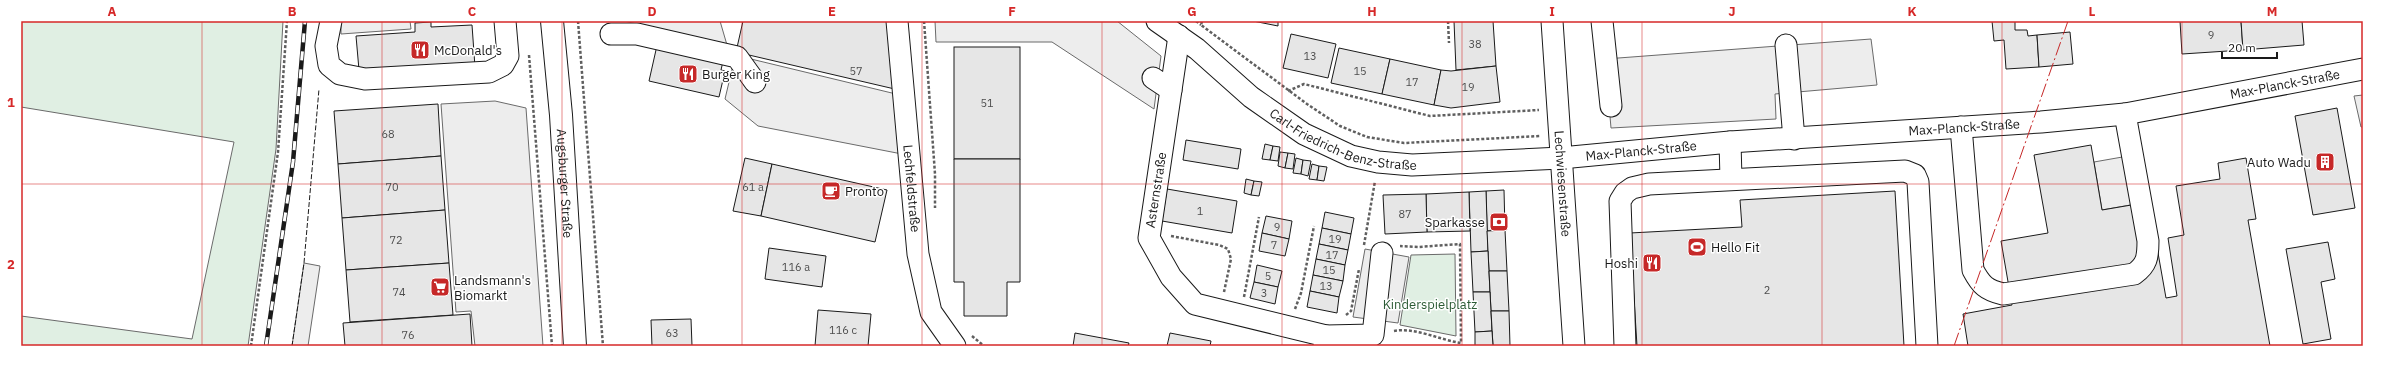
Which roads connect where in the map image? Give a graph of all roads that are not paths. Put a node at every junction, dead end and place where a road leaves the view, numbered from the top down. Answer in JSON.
{"nodes":[{"id":1,"x":331,"y":21,"type":"edge"},
{"id":2,"x":505,"y":21,"type":"edge"},
{"id":3,"x":552,"y":21,"type":"edge"},
{"id":4,"x":897,"y":21,"type":"edge"},
{"id":5,"x":1157,"y":21,"type":"edge"},
{"id":6,"x":1552,"y":21,"type":"edge"},
{"id":7,"x":1602,"y":21,"type":"edge"},
{"id":8,"x":611,"y":34,"type":"dead end"},
{"id":9,"x":1179,"y":36,"type":"junction"},
{"id":10,"x":1786,"y":45,"type":"dead end"},
{"id":11,"x":2363,"y":69,"type":"edge"},
{"id":12,"x":1153,"y":78,"type":"dead end"},
{"id":13,"x":755,"y":82,"type":"dead end"},
{"id":14,"x":1171,"y":90,"type":"junction"},
{"id":15,"x":1611,"y":106,"type":"dead end"},
{"id":16,"x":2125,"y":114,"type":"junction"},
{"id":17,"x":1961,"y":127,"type":"junction"},
{"id":18,"x":1794,"y":139,"type":"junction"},
{"id":19,"x":1730,"y":142,"type":"junction"},
{"id":20,"x":1561,"y":158,"type":"junction"},
{"id":21,"x":1731,"y":179,"type":"junction"},
{"id":22,"x":1378,"y":249,"type":"road end"},
{"id":23,"x":961,"y":339,"type":"edge"},
{"id":24,"x":1325,"y":341,"type":"edge"},
{"id":25,"x":575,"y":346,"type":"edge"},
{"id":26,"x":1574,"y":346,"type":"edge"},
{"id":27,"x":1625,"y":346,"type":"edge"},
{"id":28,"x":1927,"y":346,"type":"edge"}],
"edges":[{"from":1,"to":2,"type":"street"},
{"from":3,"to":25,"type":"main road","name":"Augsburger Straße"},
{"from":4,"to":23,"type":"street","name":"Lechfeldstraße"},
{"from":5,"to":9,"type":"street","name":"Carl-Friedrich-Benz-Straße"},
{"from":6,"to":20,"type":"street","name":"Lechwiesenstraße"},
{"from":7,"to":15,"type":"street"},
{"from":8,"to":13,"type":"street"},
{"from":9,"to":14,"type":"street","name":"Asternstraße"},
{"from":9,"to":20,"type":"street","name":"Carl-Friedrich-Benz-Straße"},
{"from":10,"to":18,"type":"street"},
{"from":11,"to":16,"type":"street","name":"Max-Planck-Straße"},
{"from":12,"to":14,"type":"street"},
{"from":14,"to":24,"type":"street","name":"Asternstraße"},
{"from":16,"to":17,"type":"street","name":"Max-Planck-Straße"},
{"from":16,"to":17,"type":"street"},
{"from":17,"to":18,"type":"street","name":"Max-Planck-Straße"},
{"from":18,"to":19,"type":"street","name":"Max-Planck-Straße"},
{"from":19,"to":20,"type":"street","name":"Max-Planck-Straße"},
{"from":19,"to":21,"type":"street"},
{"from":20,"to":26,"type":"street","name":"Lechwiesenstraße"},
{"from":21,"to":27,"type":"street"},
{"from":21,"to":28,"type":"street"},
{"from":22,"to":24,"type":"street","name":"Asternstraße"}]}
